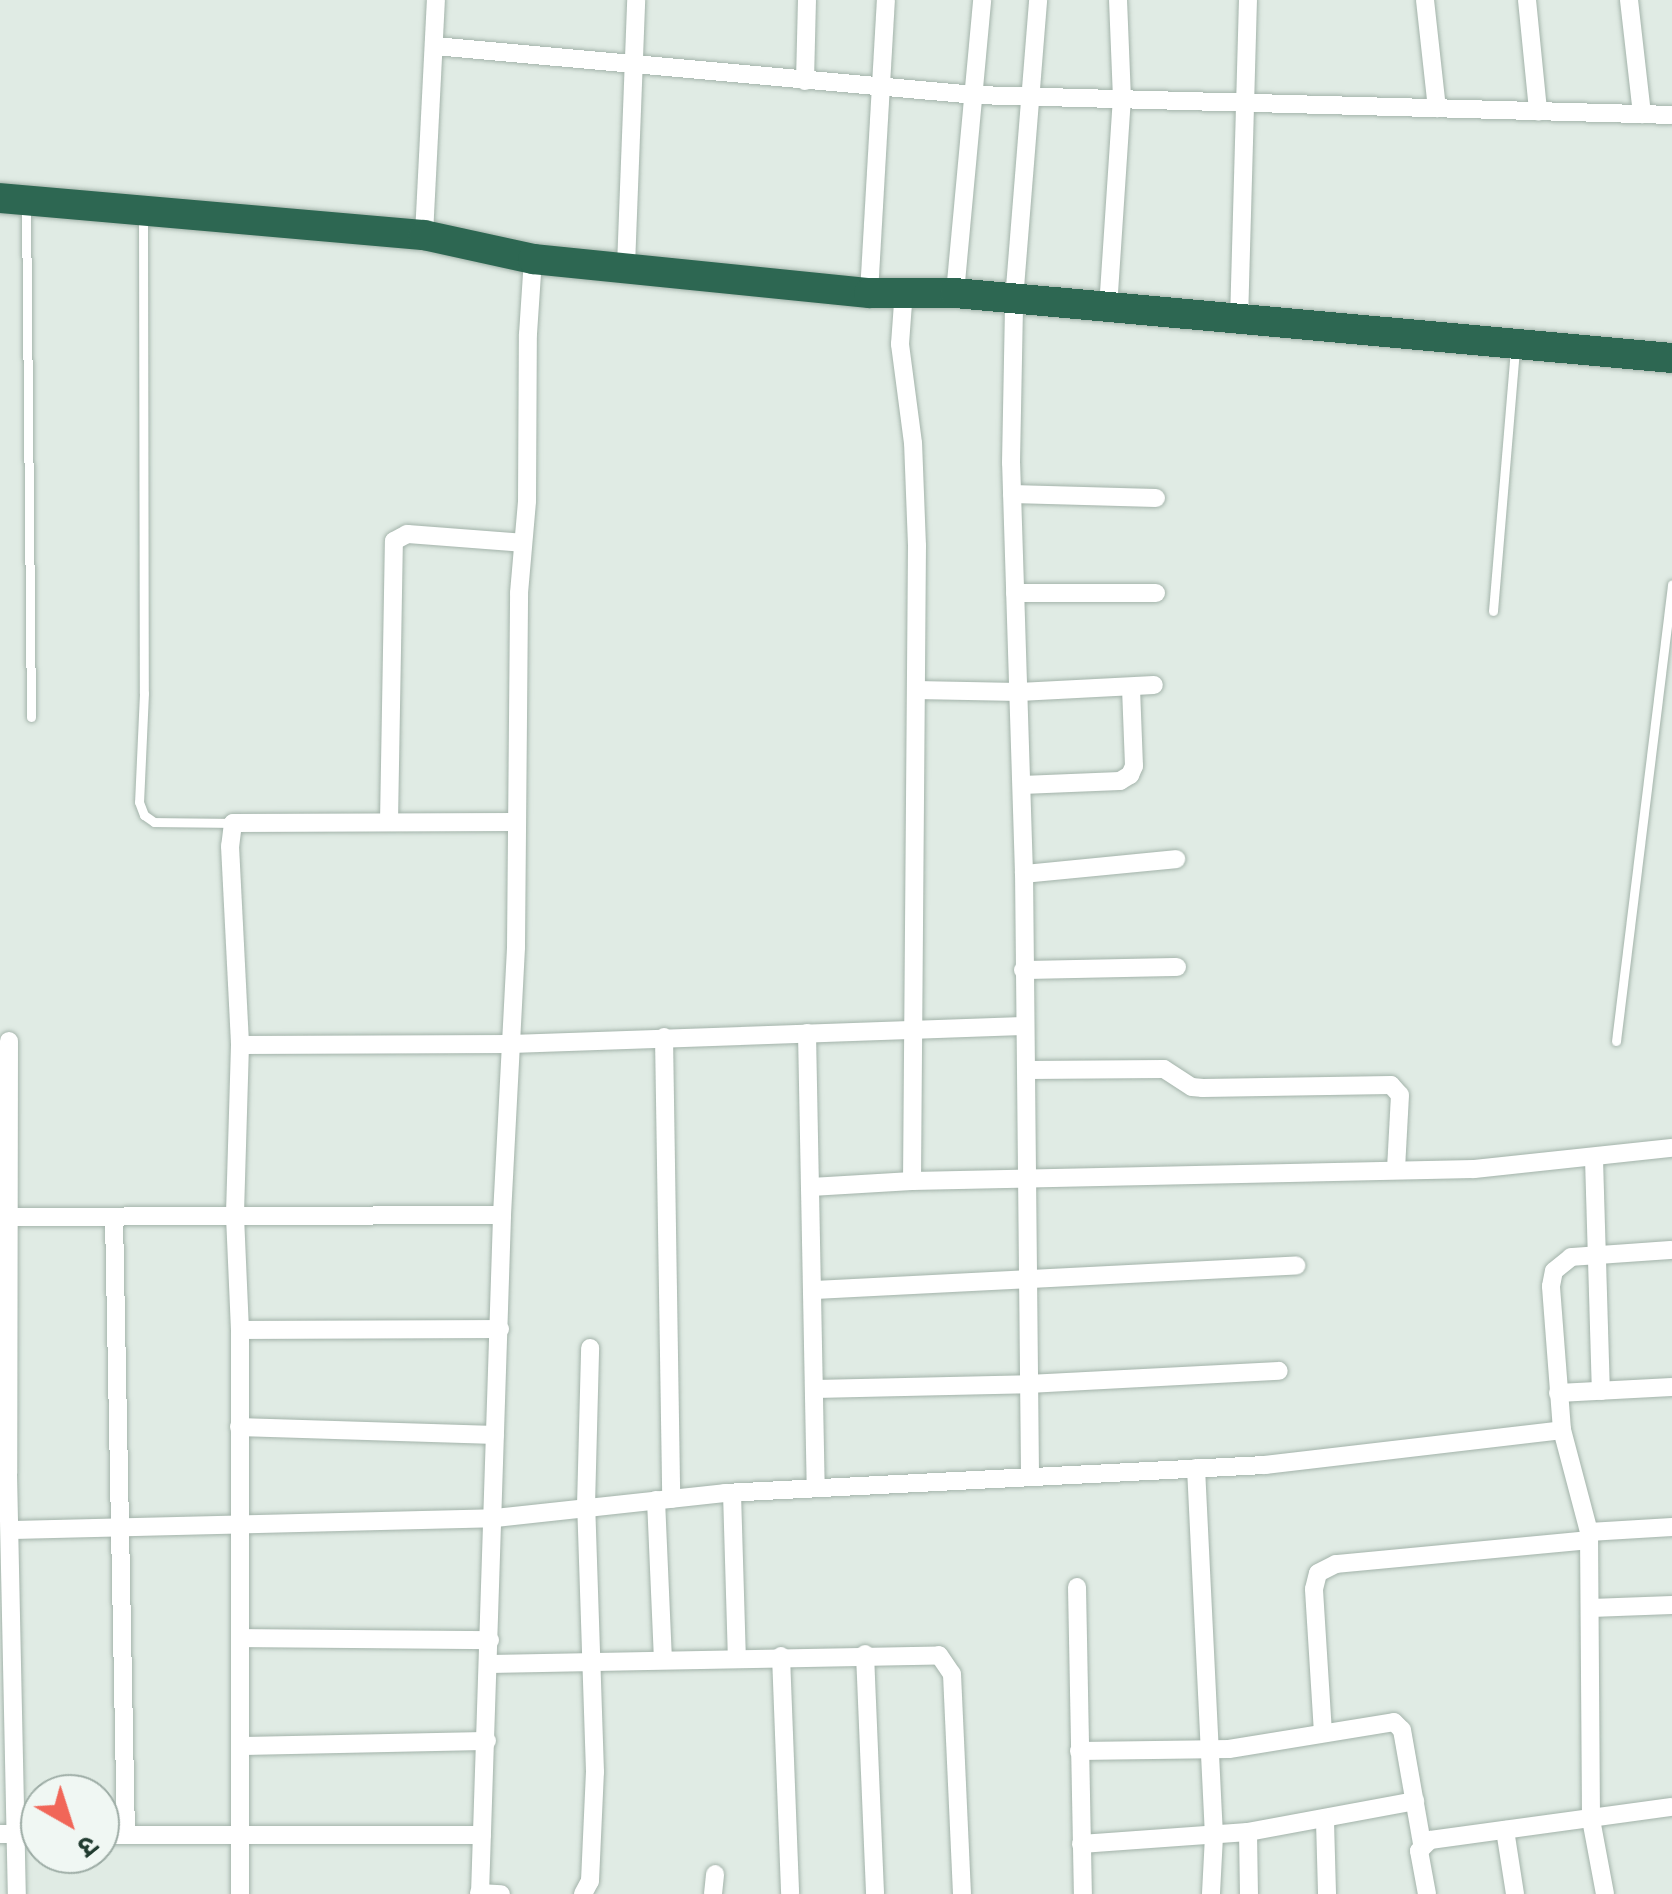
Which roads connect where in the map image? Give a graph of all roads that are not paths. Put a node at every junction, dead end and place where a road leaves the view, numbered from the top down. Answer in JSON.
{"nodes":[{"id":1,"x":436,"y":0,"type":"edge"},
{"id":2,"x":636,"y":0,"type":"edge"},
{"id":3,"x":808,"y":0,"type":"edge"},
{"id":4,"x":886,"y":0,"type":"edge"},
{"id":5,"x":982,"y":0,"type":"edge"},
{"id":6,"x":1038,"y":0,"type":"edge"},
{"id":7,"x":1118,"y":0,"type":"edge"},
{"id":8,"x":1248,"y":0,"type":"edge"},
{"id":9,"x":1425,"y":0,"type":"edge"},
{"id":10,"x":1527,"y":0,"type":"edge"},
{"id":11,"x":1629,"y":0,"type":"edge"},
{"id":12,"x":435,"y":46,"type":"junction"},
{"id":13,"x":632,"y":62,"type":"junction"},
{"id":14,"x":805,"y":82,"type":"junction"},
{"id":15,"x":882,"y":90,"type":"junction"},
{"id":16,"x":975,"y":95,"type":"junction"},
{"id":17,"x":1032,"y":98,"type":"junction"},
{"id":18,"x":1122,"y":99,"type":"junction"},
{"id":19,"x":1245,"y":103,"type":"junction"},
{"id":20,"x":1437,"y":108,"type":"junction"},
{"id":21,"x":1538,"y":111,"type":"junction"},
{"id":22,"x":1642,"y":114,"type":"junction"},
{"id":23,"x":1672,"y":115,"type":"edge"},
{"id":24,"x":13,"y":199,"type":"edge"},
{"id":25,"x":143,"y":211,"type":"junction"},
{"id":26,"x":424,"y":235,"type":"junction"},
{"id":27,"x":533,"y":259,"type":"junction"},
{"id":28,"x":626,"y":266,"type":"junction"},
{"id":29,"x":904,"y":290,"type":"junction"},
{"id":30,"x":869,"y":292,"type":"junction"},
{"id":31,"x":955,"y":293,"type":"junction"},
{"id":32,"x":1014,"y":300,"type":"junction"},
{"id":33,"x":1108,"y":308,"type":"junction"},
{"id":34,"x":1239,"y":321,"type":"junction"},
{"id":35,"x":1516,"y":346,"type":"junction"},
{"id":36,"x":1672,"y":358,"type":"edge"},
{"id":37,"x":1012,"y":494,"type":"junction"},
{"id":38,"x":1156,"y":498,"type":"dead end"},
{"id":39,"x":523,"y":543,"type":"junction"},
{"id":40,"x":1672,"y":584,"type":"edge"},
{"id":41,"x":1016,"y":593,"type":"junction"},
{"id":42,"x":1156,"y":593,"type":"dead end"},
{"id":43,"x":1493,"y":612,"type":"dead end"},
{"id":44,"x":1154,"y":686,"type":"dead end"},
{"id":45,"x":1131,"y":687,"type":"junction"},
{"id":46,"x":916,"y":690,"type":"junction"},
{"id":47,"x":1019,"y":692,"type":"junction"},
{"id":48,"x":31,"y":718,"type":"dead end"},
{"id":49,"x":1022,"y":785,"type":"junction"},
{"id":50,"x":389,"y":822,"type":"junction"},
{"id":51,"x":516,"y":822,"type":"junction"},
{"id":52,"x":233,"y":823,"type":"junction"},
{"id":53,"x":1176,"y":859,"type":"dead end"},
{"id":54,"x":1024,"y":874,"type":"junction"},
{"id":55,"x":1177,"y":967,"type":"dead end"},
{"id":56,"x":1023,"y":970,"type":"junction"},
{"id":57,"x":1023,"y":1026,"type":"junction"},
{"id":58,"x":911,"y":1029,"type":"junction"},
{"id":59,"x":807,"y":1033,"type":"junction"},
{"id":60,"x":664,"y":1037,"type":"junction"},
{"id":61,"x":9,"y":1041,"type":"dead end"},
{"id":62,"x":1616,"y":1041,"type":"dead end"},
{"id":63,"x":512,"y":1044,"type":"junction"},
{"id":64,"x":240,"y":1045,"type":"junction"},
{"id":65,"x":1026,"y":1070,"type":"junction"},
{"id":66,"x":1672,"y":1148,"type":"edge"},
{"id":67,"x":1594,"y":1159,"type":"junction"},
{"id":68,"x":1396,"y":1170,"type":"junction"},
{"id":69,"x":1024,"y":1176,"type":"junction"},
{"id":70,"x":912,"y":1182,"type":"junction"},
{"id":71,"x":811,"y":1187,"type":"junction"},
{"id":72,"x":502,"y":1215,"type":"junction"},
{"id":73,"x":114,"y":1216,"type":"junction"},
{"id":74,"x":235,"y":1216,"type":"junction"},
{"id":75,"x":4,"y":1217,"type":"edge"},
{"id":76,"x":1672,"y":1250,"type":"edge"},
{"id":77,"x":1596,"y":1254,"type":"junction"},
{"id":78,"x":1296,"y":1266,"type":"dead end"},
{"id":79,"x":1025,"y":1282,"type":"junction"},
{"id":80,"x":814,"y":1290,"type":"junction"},
{"id":81,"x":500,"y":1329,"type":"junction"},
{"id":82,"x":240,"y":1330,"type":"junction"},
{"id":83,"x":590,"y":1348,"type":"dead end"},
{"id":84,"x":1279,"y":1371,"type":"dead end"},
{"id":85,"x":1028,"y":1384,"type":"junction"},
{"id":86,"x":1672,"y":1387,"type":"edge"},
{"id":87,"x":815,"y":1389,"type":"junction"},
{"id":88,"x":1601,"y":1391,"type":"junction"},
{"id":89,"x":1558,"y":1393,"type":"junction"},
{"id":90,"x":239,"y":1427,"type":"junction"},
{"id":91,"x":1562,"y":1430,"type":"junction"},
{"id":92,"x":495,"y":1434,"type":"junction"},
{"id":93,"x":1196,"y":1468,"type":"junction"},
{"id":94,"x":4,"y":1473,"type":"edge"},
{"id":95,"x":1030,"y":1474,"type":"junction"},
{"id":96,"x":816,"y":1488,"type":"junction"},
{"id":97,"x":732,"y":1493,"type":"junction"},
{"id":98,"x":664,"y":1499,"type":"junction"},
{"id":99,"x":586,"y":1506,"type":"junction"},
{"id":100,"x":495,"y":1518,"type":"junction"},
{"id":101,"x":237,"y":1526,"type":"junction"},
{"id":102,"x":1672,"y":1527,"type":"edge"},
{"id":103,"x":117,"y":1528,"type":"junction"},
{"id":104,"x":12,"y":1530,"type":"junction"},
{"id":105,"x":1589,"y":1536,"type":"junction"},
{"id":106,"x":1076,"y":1586,"type":"dead end"},
{"id":107,"x":1672,"y":1606,"type":"edge"},
{"id":108,"x":1591,"y":1608,"type":"junction"},
{"id":109,"x":241,"y":1638,"type":"junction"},
{"id":110,"x":490,"y":1640,"type":"junction"},
{"id":111,"x":865,"y":1654,"type":"junction"},
{"id":112,"x":782,"y":1656,"type":"junction"},
{"id":113,"x":737,"y":1658,"type":"junction"},
{"id":114,"x":663,"y":1660,"type":"junction"},
{"id":115,"x":592,"y":1661,"type":"junction"},
{"id":116,"x":490,"y":1664,"type":"junction"},
{"id":117,"x":1324,"y":1733,"type":"junction"},
{"id":118,"x":487,"y":1740,"type":"junction"},
{"id":119,"x":240,"y":1746,"type":"junction"},
{"id":120,"x":1210,"y":1750,"type":"junction"},
{"id":121,"x":1078,"y":1751,"type":"junction"},
{"id":122,"x":1415,"y":1801,"type":"junction"},
{"id":123,"x":1672,"y":1806,"type":"edge"},
{"id":124,"x":1591,"y":1820,"type":"junction"},
{"id":125,"x":1325,"y":1821,"type":"junction"},
{"id":126,"x":1505,"y":1830,"type":"junction"},
{"id":127,"x":1248,"y":1832,"type":"junction"},
{"id":128,"x":8,"y":1834,"type":"edge"},
{"id":129,"x":120,"y":1835,"type":"edge"},
{"id":130,"x":126,"y":1835,"type":"junction"},
{"id":131,"x":240,"y":1835,"type":"junction"},
{"id":132,"x":482,"y":1835,"type":"junction"},
{"id":133,"x":1214,"y":1836,"type":"junction"},
{"id":134,"x":1082,"y":1844,"type":"junction"},
{"id":135,"x":1422,"y":1844,"type":"junction"},
{"id":136,"x":715,"y":1874,"type":"dead end"},
{"id":137,"x":480,"y":1893,"type":"edge"},
{"id":138,"x":17,"y":1894,"type":"edge"},
{"id":139,"x":240,"y":1894,"type":"edge"},
{"id":140,"x":500,"y":1894,"type":"edge"},
{"id":141,"x":583,"y":1894,"type":"edge"},
{"id":142,"x":713,"y":1894,"type":"edge"},
{"id":143,"x":790,"y":1894,"type":"edge"},
{"id":144,"x":875,"y":1894,"type":"edge"},
{"id":145,"x":962,"y":1894,"type":"edge"},
{"id":146,"x":1083,"y":1894,"type":"edge"},
{"id":147,"x":1211,"y":1894,"type":"edge"},
{"id":148,"x":1249,"y":1894,"type":"edge"},
{"id":149,"x":1326,"y":1894,"type":"edge"},
{"id":150,"x":1427,"y":1894,"type":"edge"},
{"id":151,"x":1515,"y":1894,"type":"edge"},
{"id":152,"x":1605,"y":1894,"type":"edge"}],
"edges":[{"from":1,"to":12,"type":"street"},
{"from":2,"to":13,"type":"street"},
{"from":3,"to":14,"type":"street"},
{"from":4,"to":15,"type":"street"},
{"from":5,"to":16,"type":"street"},
{"from":6,"to":17,"type":"street"},
{"from":7,"to":18,"type":"street"},
{"from":8,"to":19,"type":"street"},
{"from":9,"to":20,"type":"street"},
{"from":10,"to":21,"type":"street"},
{"from":11,"to":22,"type":"street"},
{"from":12,"to":13,"type":"street"},
{"from":12,"to":26,"type":"street"},
{"from":13,"to":14,"type":"street"},
{"from":13,"to":28,"type":"street"},
{"from":14,"to":15,"type":"street"},
{"from":15,"to":16,"type":"street"},
{"from":15,"to":30,"type":"street"},
{"from":16,"to":17,"type":"street"},
{"from":16,"to":31,"type":"street"},
{"from":17,"to":18,"type":"street"},
{"from":17,"to":32,"type":"street"},
{"from":18,"to":19,"type":"street"},
{"from":18,"to":33,"type":"street"},
{"from":19,"to":20,"type":"street"},
{"from":19,"to":34,"type":"street"},
{"from":20,"to":21,"type":"street"},
{"from":21,"to":22,"type":"street"},
{"from":22,"to":23,"type":"street"},
{"from":24,"to":25,"type":"highway"},
{"from":24,"to":48,"type":"lane"},
{"from":25,"to":26,"type":"highway"},
{"from":25,"to":52,"type":"lane"},
{"from":26,"to":27,"type":"highway"},
{"from":27,"to":28,"type":"highway"},
{"from":27,"to":39,"type":"street"},
{"from":28,"to":30,"type":"highway"},
{"from":29,"to":30,"type":"highway"},
{"from":29,"to":31,"type":"highway"},
{"from":29,"to":46,"type":"street"},
{"from":31,"to":32,"type":"highway"},
{"from":32,"to":33,"type":"highway"},
{"from":32,"to":37,"type":"street"},
{"from":33,"to":34,"type":"highway"},
{"from":34,"to":35,"type":"highway"},
{"from":35,"to":36,"type":"highway"},
{"from":35,"to":43,"type":"lane"},
{"from":37,"to":38,"type":"street"},
{"from":37,"to":41,"type":"street"},
{"from":39,"to":50,"type":"street"},
{"from":39,"to":51,"type":"street"},
{"from":40,"to":62,"type":"lane"},
{"from":41,"to":42,"type":"street"},
{"from":41,"to":47,"type":"street"},
{"from":44,"to":45,"type":"street"},
{"from":45,"to":47,"type":"street"},
{"from":45,"to":49,"type":"street"},
{"from":46,"to":47,"type":"street"},
{"from":46,"to":58,"type":"street"},
{"from":47,"to":49,"type":"street"},
{"from":49,"to":54,"type":"street"},
{"from":50,"to":51,"type":"street"},
{"from":50,"to":52,"type":"street"},
{"from":51,"to":63,"type":"street"},
{"from":52,"to":64,"type":"street"},
{"from":53,"to":54,"type":"street"},
{"from":54,"to":56,"type":"street"},
{"from":55,"to":56,"type":"street"},
{"from":56,"to":57,"type":"street"},
{"from":57,"to":58,"type":"street"},
{"from":57,"to":65,"type":"street"},
{"from":58,"to":59,"type":"street"},
{"from":58,"to":70,"type":"street"},
{"from":59,"to":60,"type":"street"},
{"from":59,"to":71,"type":"street"},
{"from":60,"to":63,"type":"street"},
{"from":60,"to":98,"type":"street"},
{"from":61,"to":75,"type":"street"},
{"from":63,"to":64,"type":"street"},
{"from":63,"to":72,"type":"street"},
{"from":64,"to":74,"type":"street"},
{"from":65,"to":68,"type":"street"},
{"from":65,"to":69,"type":"street"},
{"from":66,"to":67,"type":"street"},
{"from":67,"to":68,"type":"street"},
{"from":67,"to":77,"type":"street"},
{"from":68,"to":69,"type":"street"},
{"from":69,"to":70,"type":"street"},
{"from":69,"to":79,"type":"street"},
{"from":70,"to":71,"type":"street"},
{"from":71,"to":80,"type":"street"},
{"from":72,"to":74,"type":"street"},
{"from":72,"to":81,"type":"street"},
{"from":73,"to":74,"type":"street"},
{"from":73,"to":75,"type":"street"},
{"from":73,"to":103,"type":"street"},
{"from":74,"to":82,"type":"street"},
{"from":75,"to":94,"type":"street"},
{"from":76,"to":77,"type":"street"},
{"from":77,"to":88,"type":"street"},
{"from":77,"to":89,"type":"street"},
{"from":78,"to":79,"type":"street"},
{"from":79,"to":80,"type":"street"},
{"from":79,"to":85,"type":"street"},
{"from":80,"to":87,"type":"street"},
{"from":81,"to":82,"type":"street"},
{"from":81,"to":92,"type":"street"},
{"from":82,"to":90,"type":"street"},
{"from":83,"to":99,"type":"street"},
{"from":84,"to":85,"type":"street"},
{"from":85,"to":87,"type":"street"},
{"from":85,"to":95,"type":"street"},
{"from":86,"to":88,"type":"street"},
{"from":87,"to":96,"type":"street"},
{"from":88,"to":89,"type":"street"},
{"from":89,"to":91,"type":"street"},
{"from":90,"to":92,"type":"street"},
{"from":90,"to":101,"type":"street"},
{"from":91,"to":93,"type":"street"},
{"from":91,"to":105,"type":"street"},
{"from":92,"to":100,"type":"street"},
{"from":93,"to":95,"type":"street"},
{"from":93,"to":120,"type":"street"},
{"from":94,"to":104,"type":"street"},
{"from":95,"to":96,"type":"street"},
{"from":96,"to":97,"type":"street"},
{"from":97,"to":98,"type":"street"},
{"from":97,"to":113,"type":"street"},
{"from":98,"to":99,"type":"street"},
{"from":98,"to":114,"type":"street"},
{"from":99,"to":100,"type":"street"},
{"from":99,"to":115,"type":"street"},
{"from":100,"to":101,"type":"street"},
{"from":100,"to":110,"type":"street"},
{"from":101,"to":103,"type":"street"},
{"from":101,"to":109,"type":"street"},
{"from":102,"to":105,"type":"street"},
{"from":103,"to":104,"type":"street"},
{"from":103,"to":130,"type":"street"},
{"from":104,"to":128,"type":"street"},
{"from":105,"to":108,"type":"street"},
{"from":105,"to":117,"type":"street"},
{"from":106,"to":121,"type":"street"},
{"from":107,"to":108,"type":"street"},
{"from":108,"to":124,"type":"street"},
{"from":109,"to":110,"type":"street"},
{"from":109,"to":119,"type":"street"},
{"from":110,"to":116,"type":"street"},
{"from":111,"to":112,"type":"street"},
{"from":111,"to":144,"type":"street"},
{"from":111,"to":145,"type":"street"},
{"from":112,"to":113,"type":"street"},
{"from":112,"to":143,"type":"street"},
{"from":113,"to":114,"type":"street"},
{"from":114,"to":115,"type":"street"},
{"from":115,"to":116,"type":"street"},
{"from":115,"to":141,"type":"street"},
{"from":116,"to":118,"type":"street"},
{"from":117,"to":120,"type":"street"},
{"from":117,"to":122,"type":"street"},
{"from":118,"to":119,"type":"street"},
{"from":118,"to":132,"type":"street"},
{"from":119,"to":131,"type":"street"},
{"from":120,"to":121,"type":"street"},
{"from":120,"to":133,"type":"street"},
{"from":121,"to":134,"type":"street"},
{"from":122,"to":125,"type":"street"},
{"from":122,"to":135,"type":"street"},
{"from":123,"to":124,"type":"street"},
{"from":124,"to":126,"type":"street"},
{"from":124,"to":152,"type":"street"},
{"from":125,"to":127,"type":"street"},
{"from":125,"to":149,"type":"street"},
{"from":126,"to":135,"type":"street"},
{"from":126,"to":151,"type":"street"},
{"from":127,"to":133,"type":"street"},
{"from":127,"to":148,"type":"street"},
{"from":128,"to":138,"type":"street"},
{"from":129,"to":130,"type":"street"},
{"from":130,"to":131,"type":"street"},
{"from":131,"to":132,"type":"street"},
{"from":131,"to":139,"type":"street"},
{"from":132,"to":137,"type":"street"},
{"from":133,"to":134,"type":"street"},
{"from":133,"to":147,"type":"street"},
{"from":134,"to":146,"type":"street"},
{"from":135,"to":150,"type":"street"},
{"from":136,"to":142,"type":"street"},
{"from":137,"to":140,"type":"street"}]}
